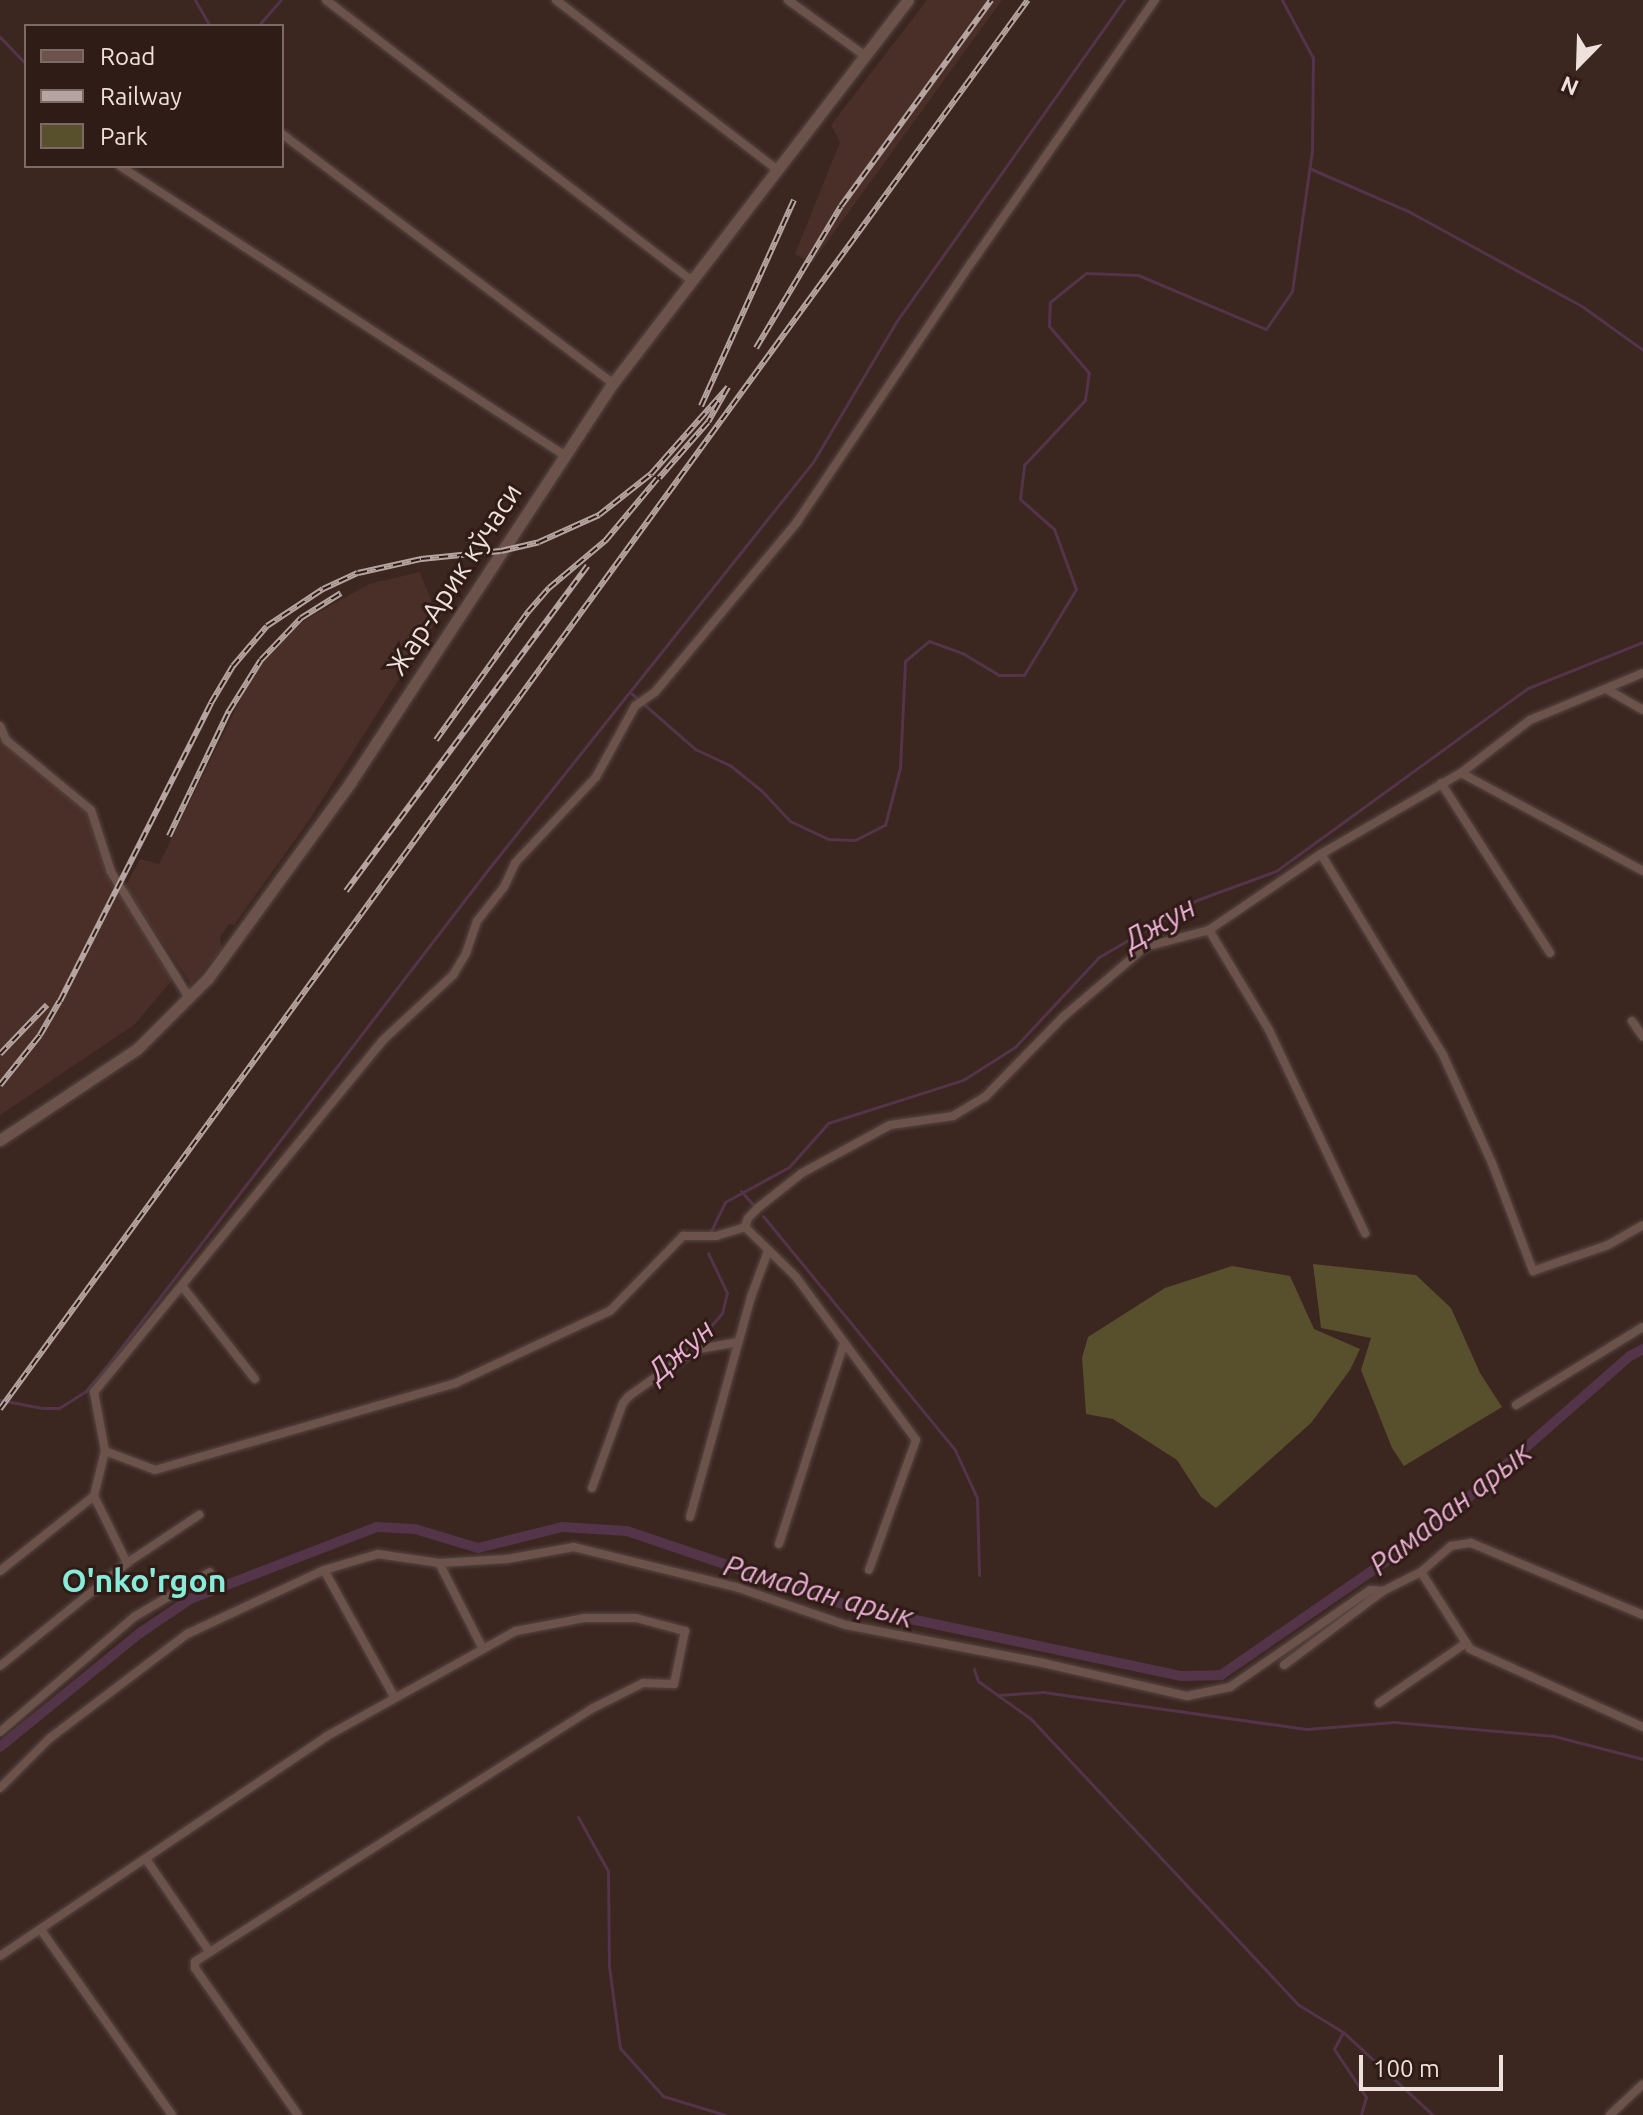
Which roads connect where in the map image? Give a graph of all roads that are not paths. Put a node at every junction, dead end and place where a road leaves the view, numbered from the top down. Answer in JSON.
{"nodes":[{"id":1,"x":326,"y":0,"type":"edge"},
{"id":2,"x":556,"y":0,"type":"edge"},
{"id":3,"x":788,"y":0,"type":"edge"},
{"id":4,"x":908,"y":0,"type":"edge"},
{"id":5,"x":1155,"y":0,"type":"edge"},
{"id":6,"x":864,"y":55,"type":"junction"},
{"id":7,"x":284,"y":136,"type":"edge"},
{"id":8,"x":123,"y":168,"type":"edge"},
{"id":9,"x":776,"y":169,"type":"junction"},
{"id":10,"x":690,"y":279,"type":"junction"},
{"id":11,"x":613,"y":383,"type":"junction"},
{"id":12,"x":564,"y":455,"type":"junction"},
{"id":13,"x":1643,"y":673,"type":"edge"},
{"id":14,"x":1608,"y":690,"type":"junction"},
{"id":15,"x":1643,"y":710,"type":"edge"},
{"id":16,"x":0,"y":726,"type":"edge"},
{"id":17,"x":1461,"y":773,"type":"junction"},
{"id":18,"x":1441,"y":783,"type":"junction"},
{"id":19,"x":1321,"y":854,"type":"junction"},
{"id":20,"x":1643,"y":871,"type":"edge"},
{"id":21,"x":1209,"y":930,"type":"junction"},
{"id":22,"x":1550,"y":953,"type":"dead end"},
{"id":23,"x":189,"y":998,"type":"junction"},
{"id":24,"x":1632,"y":1021,"type":"dead end"},
{"id":25,"x":1643,"y":1037,"type":"edge"},
{"id":26,"x":0,"y":1140,"type":"edge"},
{"id":27,"x":1643,"y":1225,"type":"edge"},
{"id":28,"x":745,"y":1227,"type":"junction"},
{"id":29,"x":1365,"y":1233,"type":"dead end"},
{"id":30,"x":768,"y":1251,"type":"junction"},
{"id":31,"x":182,"y":1286,"type":"junction"},
{"id":32,"x":1643,"y":1327,"type":"edge"},
{"id":33,"x":738,"y":1342,"type":"junction"},
{"id":34,"x":844,"y":1343,"type":"junction"},
{"id":35,"x":255,"y":1379,"type":"dead end"},
{"id":36,"x":1516,"y":1405,"type":"dead end"},
{"id":37,"x":105,"y":1451,"type":"junction"},
{"id":38,"x":592,"y":1488,"type":"dead end"},
{"id":39,"x":94,"y":1496,"type":"junction"},
{"id":40,"x":199,"y":1515,"type":"dead end"},
{"id":41,"x":690,"y":1517,"type":"dead end"},
{"id":42,"x":779,"y":1544,"type":"dead end"},
{"id":43,"x":127,"y":1563,"type":"junction"},
{"id":44,"x":439,"y":1563,"type":"junction"},
{"id":45,"x":324,"y":1570,"type":"junction"},
{"id":46,"x":869,"y":1570,"type":"dead end"},
{"id":47,"x":0,"y":1571,"type":"edge"},
{"id":48,"x":210,"y":1572,"type":"dead end"},
{"id":49,"x":1421,"y":1572,"type":"junction"},
{"id":50,"x":1383,"y":1591,"type":"junction"},
{"id":51,"x":1643,"y":1615,"type":"edge"},
{"id":52,"x":1466,"y":1643,"type":"junction"},
{"id":53,"x":483,"y":1649,"type":"junction"},
{"id":54,"x":1284,"y":1665,"type":"dead end"},
{"id":55,"x":0,"y":1666,"type":"edge"},
{"id":56,"x":395,"y":1698,"type":"junction"},
{"id":57,"x":1379,"y":1703,"type":"dead end"},
{"id":58,"x":1643,"y":1727,"type":"edge"},
{"id":59,"x":0,"y":1732,"type":"edge"},
{"id":60,"x":0,"y":1788,"type":"edge"},
{"id":61,"x":146,"y":1859,"type":"junction"},
{"id":62,"x":41,"y":1930,"type":"junction"},
{"id":63,"x":209,"y":1951,"type":"junction"},
{"id":64,"x":0,"y":1956,"type":"edge"},
{"id":65,"x":1643,"y":2084,"type":"edge"},
{"id":66,"x":172,"y":2115,"type":"edge"},
{"id":67,"x":298,"y":2115,"type":"edge"},
{"id":68,"x":1610,"y":2115,"type":"edge"}],
"edges":[{"from":1,"to":10,"type":"street"},
{"from":2,"to":9,"type":"street"},
{"from":3,"to":6,"type":"street"},
{"from":4,"to":6,"type":"main road","name":"Жар-Арик кўчаси"},
{"from":5,"to":31,"type":"street"},
{"from":6,"to":9,"type":"main road","name":"Жар-Арик кўчаси"},
{"from":7,"to":11,"type":"street"},
{"from":8,"to":12,"type":"street"},
{"from":9,"to":10,"type":"main road","name":"Жар-Арик кўчаси"},
{"from":10,"to":11,"type":"main road","name":"Жар-Арик кўчаси"},
{"from":11,"to":12,"type":"main road","name":"Жар-Арик кўчаси"},
{"from":12,"to":23,"type":"main road","name":"Жар-Арик кўчаси"},
{"from":13,"to":14,"type":"street"},
{"from":14,"to":15,"type":"street"},
{"from":14,"to":17,"type":"street"},
{"from":16,"to":23,"type":"street"},
{"from":17,"to":18,"type":"street"},
{"from":17,"to":20,"type":"street"},
{"from":18,"to":19,"type":"street"},
{"from":18,"to":22,"type":"street"},
{"from":19,"to":21,"type":"street"},
{"from":19,"to":27,"type":"street"},
{"from":21,"to":28,"type":"street"},
{"from":21,"to":29,"type":"street"},
{"from":23,"to":26,"type":"main road","name":"Жар-Арик кўчаси"},
{"from":24,"to":25,"type":"street"},
{"from":28,"to":30,"type":"street"},
{"from":28,"to":37,"type":"street"},
{"from":30,"to":33,"type":"street"},
{"from":30,"to":34,"type":"street"},
{"from":31,"to":35,"type":"street"},
{"from":31,"to":37,"type":"street"},
{"from":32,"to":36,"type":"street"},
{"from":33,"to":38,"type":"street"},
{"from":33,"to":41,"type":"street"},
{"from":34,"to":42,"type":"street"},
{"from":34,"to":46,"type":"street"},
{"from":37,"to":39,"type":"street"},
{"from":39,"to":43,"type":"street"},
{"from":39,"to":47,"type":"street"},
{"from":40,"to":43,"type":"street"},
{"from":43,"to":55,"type":"street"},
{"from":44,"to":45,"type":"street"},
{"from":44,"to":50,"type":"street"},
{"from":44,"to":53,"type":"street"},
{"from":45,"to":56,"type":"street"},
{"from":45,"to":60,"type":"street"},
{"from":48,"to":59,"type":"street"},
{"from":49,"to":50,"type":"street"},
{"from":49,"to":51,"type":"street"},
{"from":49,"to":52,"type":"street"},
{"from":50,"to":54,"type":"street"},
{"from":52,"to":57,"type":"street"},
{"from":52,"to":58,"type":"street"},
{"from":53,"to":56,"type":"street"},
{"from":53,"to":63,"type":"street"},
{"from":56,"to":61,"type":"street"},
{"from":61,"to":62,"type":"street"},
{"from":61,"to":63,"type":"street"},
{"from":62,"to":64,"type":"street"},
{"from":62,"to":66,"type":"street"},
{"from":63,"to":67,"type":"street"},
{"from":65,"to":68,"type":"street"}]}
